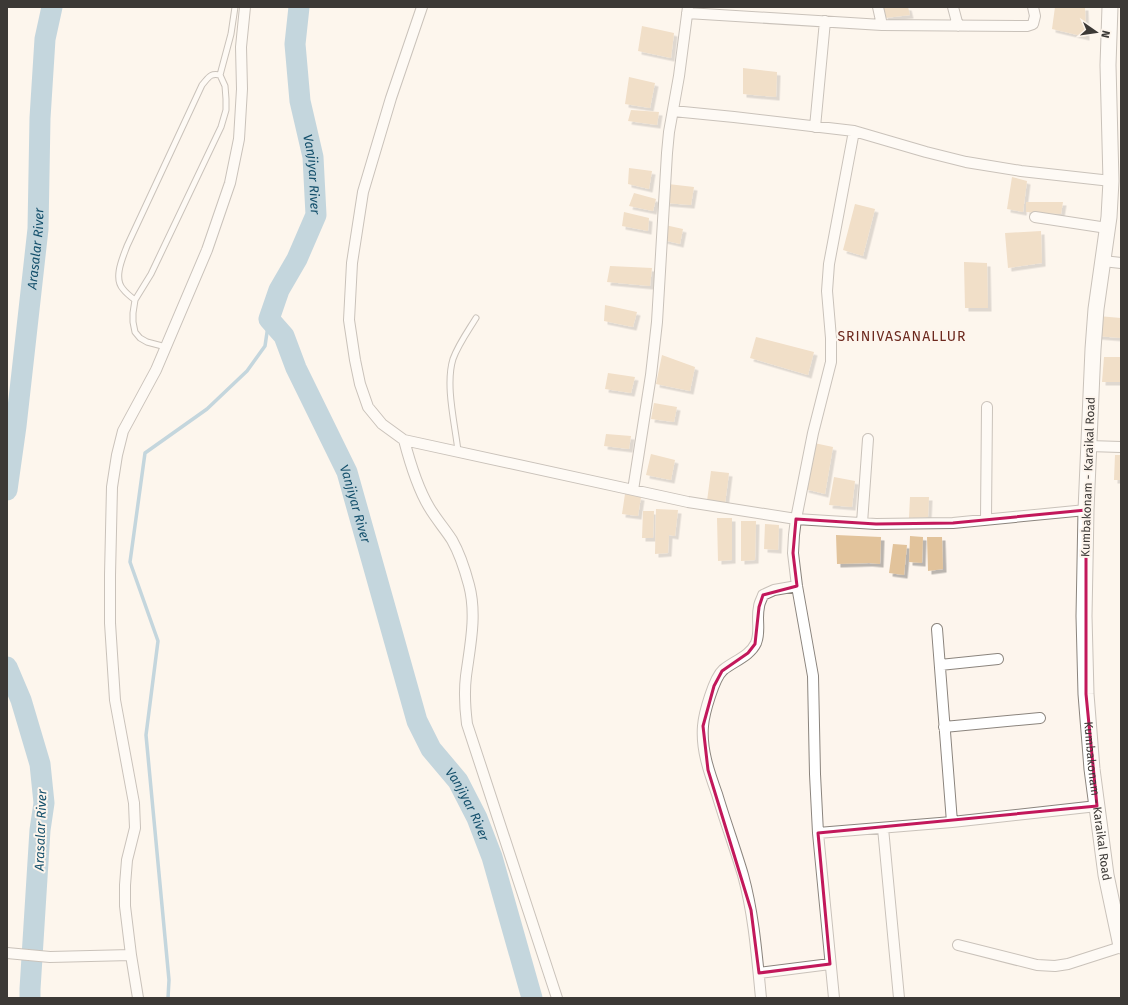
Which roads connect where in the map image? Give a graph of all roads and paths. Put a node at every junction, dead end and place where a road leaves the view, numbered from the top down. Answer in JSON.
{"nodes":[{"id":1,"x":235,"y":7,"type":"edge"},
{"id":2,"x":245,"y":7,"type":"edge"},
{"id":3,"x":422,"y":7,"type":"edge"},
{"id":4,"x":878,"y":7,"type":"edge"},
{"id":5,"x":953,"y":7,"type":"edge"},
{"id":6,"x":1033,"y":7,"type":"edge"},
{"id":7,"x":1110,"y":7,"type":"edge"},
{"id":8,"x":688,"y":10,"type":"edge"},
{"id":9,"x":825,"y":22,"type":"junction"},
{"id":10,"x":882,"y":25,"type":"junction"},
{"id":11,"x":958,"y":26,"type":"junction"},
{"id":12,"x":220,"y":75,"type":"junction"},
{"id":13,"x":673,"y":111,"type":"junction"},
{"id":14,"x":815,"y":127,"type":"junction"},
{"id":15,"x":854,"y":131,"type":"junction"},
{"id":16,"x":1111,"y":181,"type":"junction"},
{"id":17,"x":1035,"y":217,"type":"dead end"},
{"id":18,"x":1107,"y":228,"type":"junction"},
{"id":19,"x":1103,"y":261,"type":"junction"},
{"id":20,"x":1121,"y":263,"type":"edge"},
{"id":21,"x":135,"y":300,"type":"junction"},
{"id":22,"x":476,"y":318,"type":"dead end"},
{"id":23,"x":166,"y":347,"type":"junction"},
{"id":24,"x":987,"y":407,"type":"dead end"},
{"id":25,"x":868,"y":439,"type":"dead end"},
{"id":26,"x":404,"y":440,"type":"junction"},
{"id":27,"x":1089,"y":446,"type":"junction"},
{"id":28,"x":1121,"y":447,"type":"edge"},
{"id":29,"x":458,"y":451,"type":"junction"},
{"id":30,"x":633,"y":490,"type":"junction"},
{"id":31,"x":1086,"y":510,"type":"junction"},
{"id":32,"x":796,"y":519,"type":"junction"},
{"id":33,"x":986,"y":520,"type":"junction"},
{"id":34,"x":862,"y":523,"type":"junction"},
{"id":35,"x":797,"y":586,"type":"junction"},
{"id":36,"x":937,"y":629,"type":"dead end"},
{"id":37,"x":998,"y":659,"type":"dead end"},
{"id":38,"x":940,"y":665,"type":"junction"},
{"id":39,"x":1040,"y":718,"type":"dead end"},
{"id":40,"x":944,"y":727,"type":"junction"},
{"id":41,"x":1097,"y":806,"type":"junction"},
{"id":42,"x":952,"y":822,"type":"junction"},
{"id":43,"x":883,"y":828,"type":"junction"},
{"id":44,"x":818,"y":833,"type":"junction"},
{"id":45,"x":958,"y":945,"type":"dead end"},
{"id":46,"x":1121,"y":947,"type":"edge"},
{"id":47,"x":7,"y":953,"type":"edge"},
{"id":48,"x":131,"y":955,"type":"junction"},
{"id":49,"x":830,"y":964,"type":"junction"},
{"id":50,"x":759,"y":973,"type":"junction"},
{"id":51,"x":138,"y":998,"type":"edge"},
{"id":52,"x":557,"y":998,"type":"edge"},
{"id":53,"x":761,"y":998,"type":"edge"},
{"id":54,"x":834,"y":998,"type":"edge"},
{"id":55,"x":899,"y":998,"type":"edge"}],
"edges":[{"from":1,"to":12,"type":"lane"},
{"from":2,"to":23,"type":"street"},
{"from":3,"to":26,"type":"street"},
{"from":4,"to":10,"type":"street"},
{"from":5,"to":11,"type":"street"},
{"from":6,"to":11,"type":"street"},
{"from":7,"to":16,"type":"main road","name":"Kumbakonam - Karaikal Road"},
{"from":8,"to":9,"type":"street"},
{"from":8,"to":13,"type":"street"},
{"from":9,"to":10,"type":"street"},
{"from":9,"to":14,"type":"street"},
{"from":10,"to":11,"type":"street"},
{"from":12,"to":21,"type":"lane"},
{"from":12,"to":21,"type":"lane"},
{"from":13,"to":14,"type":"street"},
{"from":13,"to":30,"type":"street"},
{"from":14,"to":15,"type":"street"},
{"from":15,"to":16,"type":"street"},
{"from":15,"to":32,"type":"street"},
{"from":16,"to":18,"type":"main road","name":"Kumbakonam - Karaikal Road"},
{"from":17,"to":18,"type":"street"},
{"from":18,"to":19,"type":"main road","name":"Kumbakonam - Karaikal Road"},
{"from":19,"to":20,"type":"street"},
{"from":19,"to":27,"type":"main road","name":"Kumbakonam - Karaikal Road"},
{"from":21,"to":23,"type":"lane"},
{"from":22,"to":29,"type":"lane"},
{"from":23,"to":48,"type":"street"},
{"from":24,"to":33,"type":"street"},
{"from":25,"to":34,"type":"street"},
{"from":26,"to":29,"type":"street"},
{"from":26,"to":52,"type":"street"},
{"from":27,"to":28,"type":"street"},
{"from":27,"to":31,"type":"main road","name":"Kumbakonam - Karaikal Road"},
{"from":29,"to":30,"type":"street"},
{"from":30,"to":32,"type":"street"},
{"from":31,"to":33,"type":"street"},
{"from":31,"to":41,"type":"main road","name":"Kumbakonam - Karaikal Road"},
{"from":32,"to":34,"type":"street"},
{"from":32,"to":35,"type":"street"},
{"from":33,"to":34,"type":"street"},
{"from":35,"to":44,"type":"street"},
{"from":35,"to":50,"type":"street"},
{"from":36,"to":38,"type":"street"},
{"from":37,"to":38,"type":"street"},
{"from":38,"to":40,"type":"street"},
{"from":39,"to":40,"type":"street"},
{"from":40,"to":42,"type":"street"},
{"from":41,"to":42,"type":"street"},
{"from":41,"to":46,"type":"main road","name":"Kumbakonam - Karaikal Road"},
{"from":42,"to":43,"type":"street"},
{"from":43,"to":44,"type":"street"},
{"from":43,"to":55,"type":"street"},
{"from":44,"to":49,"type":"street"},
{"from":45,"to":46,"type":"street"},
{"from":47,"to":48,"type":"street"},
{"from":48,"to":51,"type":"street"},
{"from":49,"to":50,"type":"street"},
{"from":49,"to":54,"type":"street"},
{"from":50,"to":53,"type":"street"}]}
